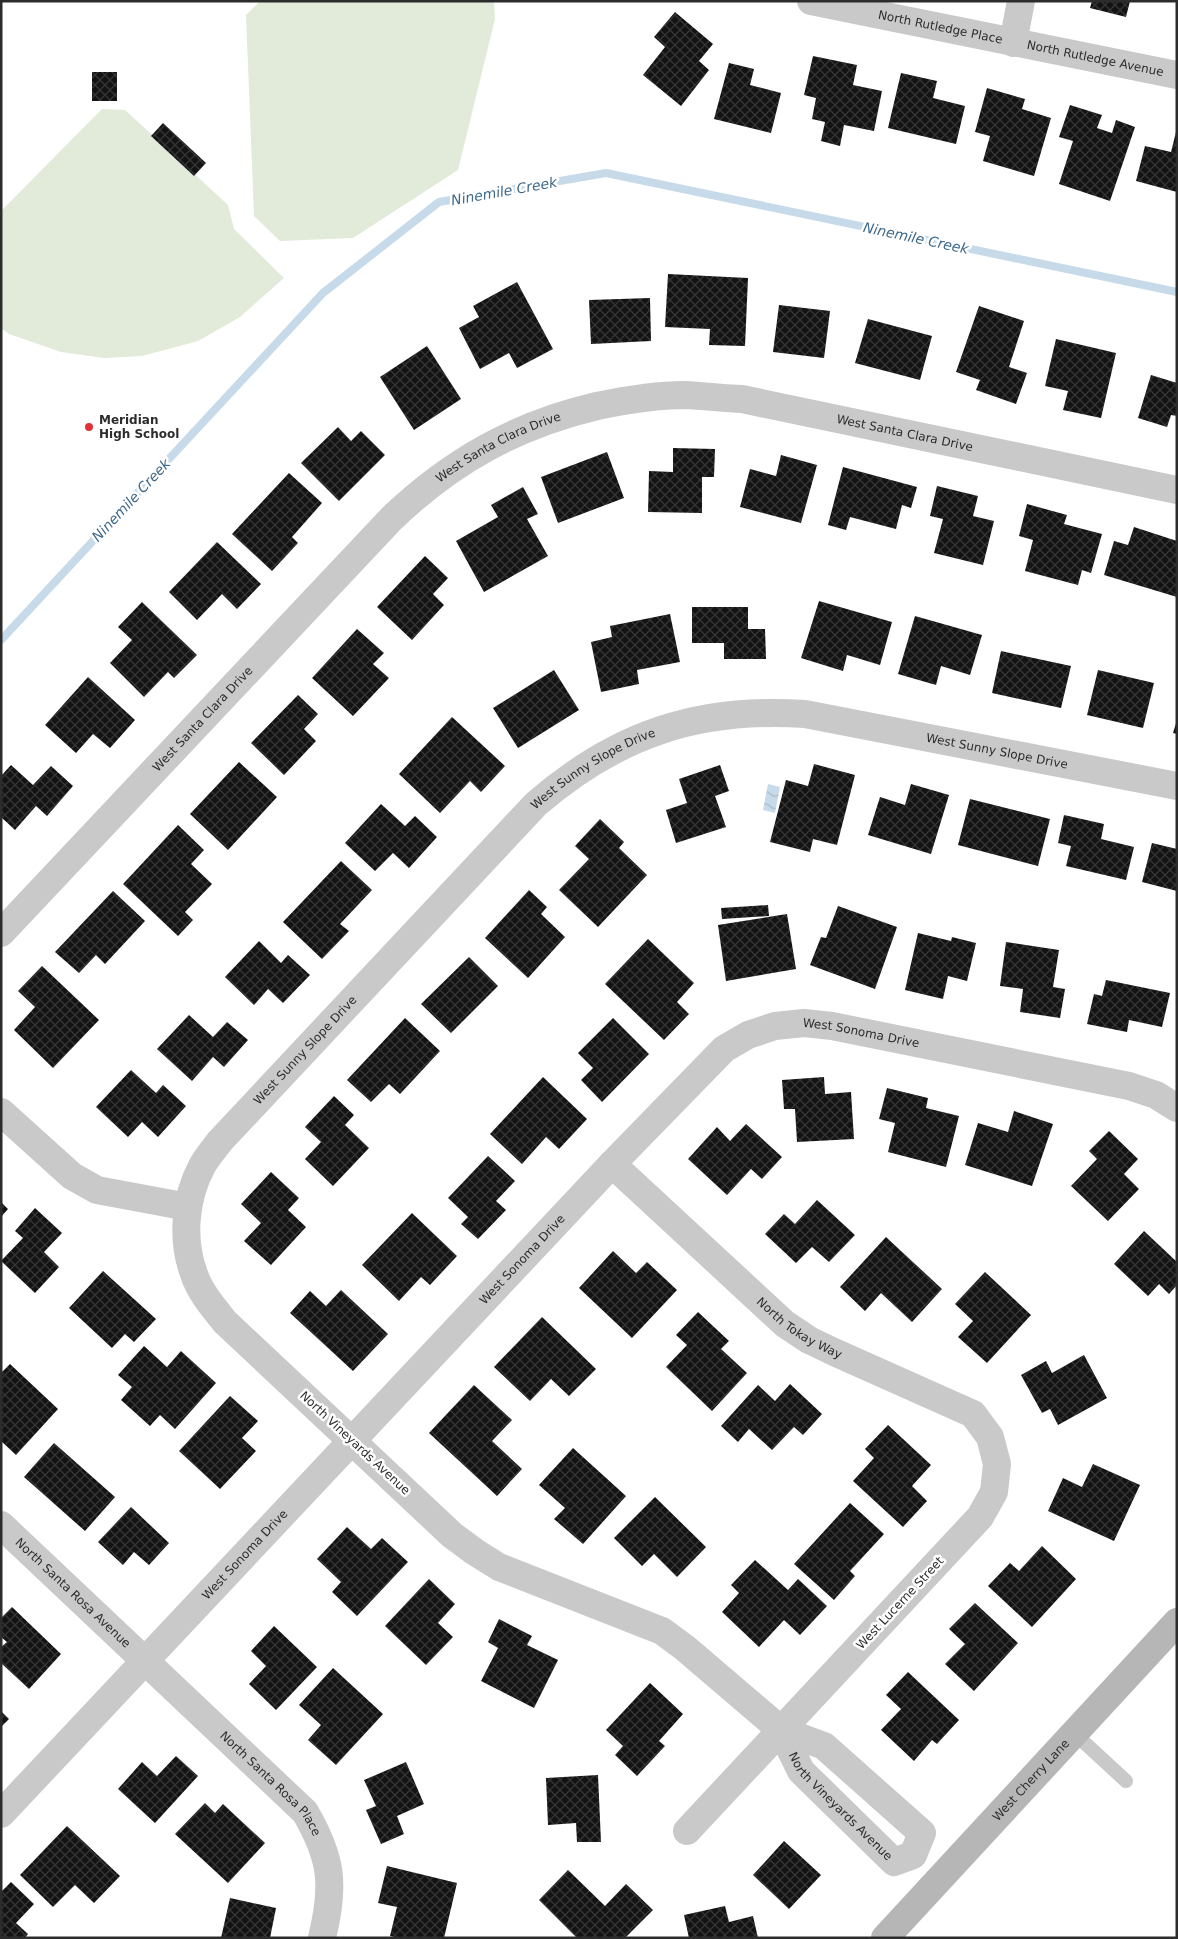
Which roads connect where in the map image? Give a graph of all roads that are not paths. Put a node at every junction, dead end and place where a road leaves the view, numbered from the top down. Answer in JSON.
{"nodes":[{"id":1,"x":811,"y":1,"type":"edge"},
{"id":2,"x":1021,"y":1,"type":"edge"},
{"id":3,"x":1013,"y":42,"type":"junction"},
{"id":4,"x":1177,"y":75,"type":"edge"},
{"id":5,"x":1177,"y":490,"type":"edge"},
{"id":6,"x":1177,"y":786,"type":"edge"},
{"id":7,"x":1,"y":933,"type":"edge"},
{"id":8,"x":1177,"y":1108,"type":"edge"},
{"id":9,"x":1,"y":1112,"type":"edge"},
{"id":10,"x":612,"y":1164,"type":"junction"},
{"id":11,"x":188,"y":1206,"type":"junction"},
{"id":12,"x":352,"y":1441,"type":"junction"},
{"id":13,"x":997,"y":1464,"type":"joint"},
{"id":14,"x":1,"y":1525,"type":"edge"},
{"id":15,"x":1177,"y":1622,"type":"edge"},
{"id":16,"x":146,"y":1660,"type":"junction"},
{"id":17,"x":781,"y":1730,"type":"junction"},
{"id":18,"x":1075,"y":1734,"type":"junction"},
{"id":19,"x":1126,"y":1781,"type":"dead end"},
{"id":20,"x":1,"y":1814,"type":"edge"},
{"id":21,"x":687,"y":1831,"type":"dead end"},
{"id":22,"x":913,"y":1855,"type":"junction"},
{"id":23,"x":939,"y":1879,"type":"junction"},
{"id":24,"x":322,"y":1938,"type":"edge"},
{"id":25,"x":885,"y":1938,"type":"edge"}],
"edges":[{"from":1,"to":3,"type":"street","name":"North Rutledge Place"},
{"from":2,"to":3,"type":"street"},
{"from":3,"to":4,"type":"street","name":"North Rutledge Avenue"},
{"from":5,"to":7,"type":"street","name":"West Santa Clara Drive"},
{"from":6,"to":11,"type":"street","name":"West Sunny Slope Drive"},
{"from":8,"to":10,"type":"street","name":"West Sonoma Drive"},
{"from":9,"to":11,"type":"street"},
{"from":10,"to":12,"type":"street","name":"West Sonoma Drive"},
{"from":10,"to":13,"type":"street","name":"North Tokay Way"},
{"from":11,"to":12,"type":"street","name":"North Vineyards Avenue"},
{"from":12,"to":16,"type":"street","name":"West Sonoma Drive"},
{"from":12,"to":17,"type":"street","name":"North Vineyards Avenue"},
{"from":13,"to":17,"type":"street","name":"West Lucerne Street"},
{"from":14,"to":16,"type":"street","name":"North Santa Rosa Avenue"},
{"from":15,"to":18,"type":"main road","name":"West Cherry Lane"},
{"from":16,"to":20,"type":"street","name":"West Sonoma Drive"},
{"from":16,"to":24,"type":"street","name":"North Santa Rosa Place"},
{"from":17,"to":21,"type":"street"},
{"from":17,"to":22,"type":"street","name":"North Vineyards Avenue"},
{"from":17,"to":22,"type":"street","name":"North Vineyards Avenue"},
{"from":18,"to":19,"type":"lane"},
{"from":18,"to":23,"type":"main road","name":"West Cherry Lane"},
{"from":22,"to":23,"type":"street","name":"North Vineyards Avenue"},
{"from":23,"to":25,"type":"main road","name":"West Cherry Lane"}]}
